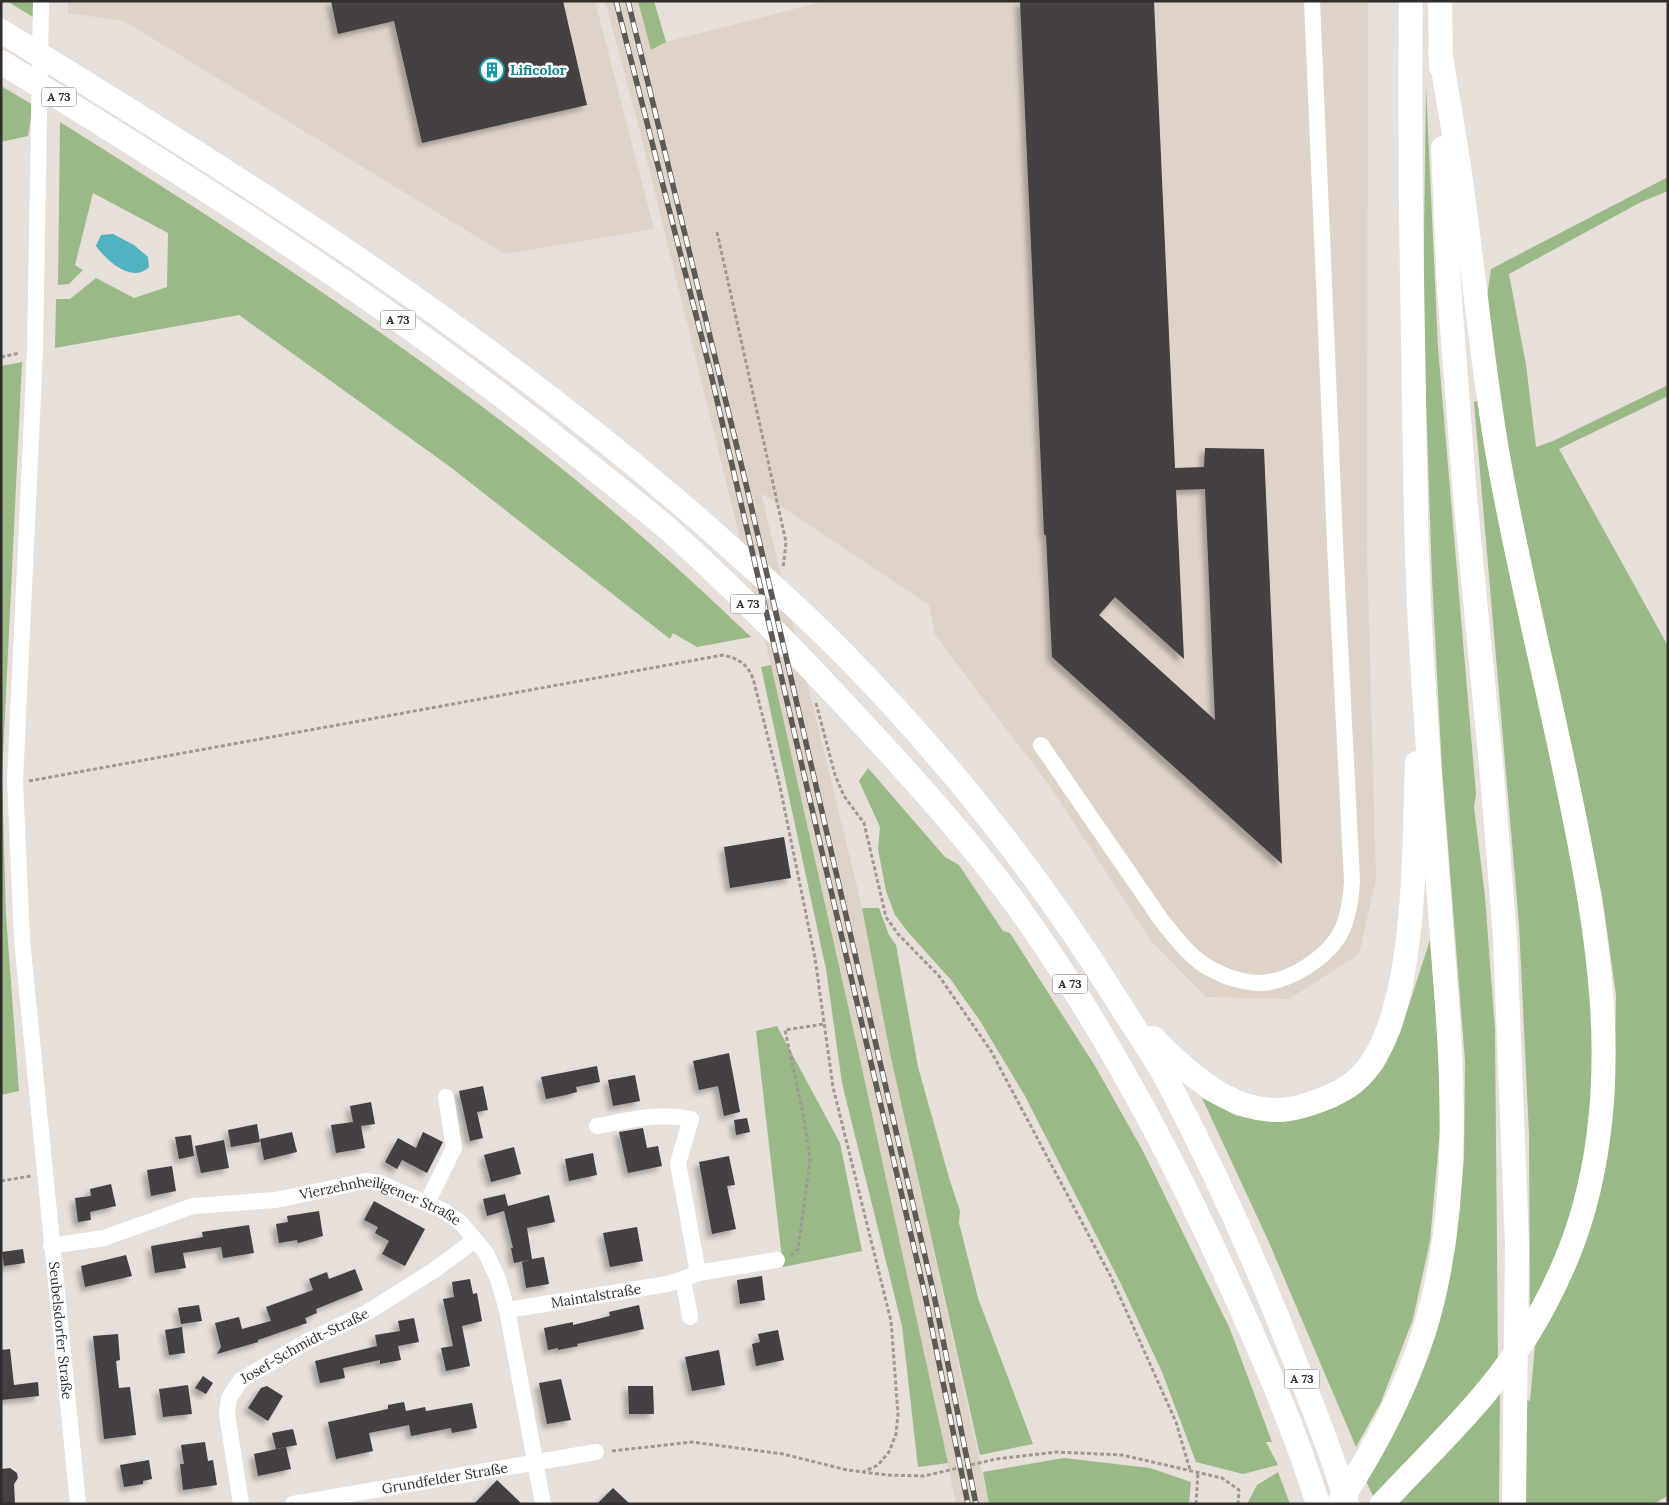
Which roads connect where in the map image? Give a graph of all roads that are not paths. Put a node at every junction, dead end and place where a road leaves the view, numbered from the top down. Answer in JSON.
{"nodes":[{"id":1,"x":41,"y":1,"type":"edge"},
{"id":2,"x":1312,"y":1,"type":"edge"},
{"id":3,"x":1411,"y":1,"type":"edge"},
{"id":4,"x":1440,"y":1,"type":"edge"},
{"id":5,"x":1,"y":30,"type":"edge"},
{"id":6,"x":1440,"y":51,"type":"junction"},
{"id":7,"x":1,"y":62,"type":"edge"},
{"id":8,"x":1422,"y":659,"type":"junction"},
{"id":9,"x":1040,"y":745,"type":"dead end"},
{"id":10,"x":1118,"y":1002,"type":"junction"},
{"id":11,"x":446,"y":1097,"type":"dead end"},
{"id":12,"x":597,"y":1126,"type":"dead end"},
{"id":13,"x":427,"y":1203,"type":"junction"},
{"id":14,"x":475,"y":1240,"type":"junction"},
{"id":15,"x":51,"y":1246,"type":"junction"},
{"id":16,"x":777,"y":1260,"type":"road end"},
{"id":17,"x":698,"y":1273,"type":"junction"},
{"id":18,"x":683,"y":1279,"type":"junction"},
{"id":19,"x":507,"y":1310,"type":"junction"},
{"id":20,"x":690,"y":1317,"type":"dead end"},
{"id":21,"x":596,"y":1452,"type":"road end"},
{"id":22,"x":534,"y":1462,"type":"junction"},
{"id":23,"x":78,"y":1504,"type":"edge"},
{"id":24,"x":240,"y":1504,"type":"edge"},
{"id":25,"x":293,"y":1504,"type":"edge"},
{"id":26,"x":543,"y":1504,"type":"edge"},
{"id":27,"x":1318,"y":1504,"type":"edge"},
{"id":28,"x":1338,"y":1504,"type":"edge"},
{"id":29,"x":1347,"y":1504,"type":"edge"},
{"id":30,"x":1382,"y":1504,"type":"edge"},
{"id":31,"x":1514,"y":1504,"type":"edge"}],
"edges":[{"from":1,"to":15,"type":"street","name":"Seubelsdorfer Straße"},
{"from":2,"to":9,"type":"street"},
{"from":3,"to":8,"type":"highway"},
{"from":4,"to":6,"type":"highway"},
{"from":5,"to":10,"type":"highway","number":"A 73"},
{"from":6,"to":30,"type":"highway"},
{"from":6,"to":31,"type":"highway"},
{"from":7,"to":27,"type":"highway","number":"A 73"},
{"from":8,"to":10,"type":"highway"},
{"from":8,"to":28,"type":"highway"},
{"from":10,"to":29,"type":"highway","number":"A 73"},
{"from":11,"to":13,"type":"street"},
{"from":12,"to":17,"type":"street"},
{"from":13,"to":14,"type":"street","name":"Vierzehnheiligener Straße"},
{"from":13,"to":15,"type":"street","name":"Vierzehnheiligener Straße"},
{"from":14,"to":19,"type":"street","name":"Vierzehnheiligener Straße"},
{"from":14,"to":24,"type":"street","name":"Josef-Schmidt-Straße"},
{"from":15,"to":23,"type":"street","name":"Seubelsdorfer Straße"},
{"from":16,"to":17,"type":"street","name":"Maintalstraße"},
{"from":17,"to":18,"type":"street","name":"Maintalstraße"},
{"from":18,"to":19,"type":"street","name":"Maintalstraße"},
{"from":18,"to":20,"type":"street"},
{"from":19,"to":22,"type":"street","name":"Vierzehnheiligener Straße"},
{"from":21,"to":22,"type":"street","name":"Grundfelder Straße"},
{"from":22,"to":25,"type":"street","name":"Grundfelder Straße"},
{"from":22,"to":26,"type":"street","name":"Vierzehnheiligener Straße"}]}
